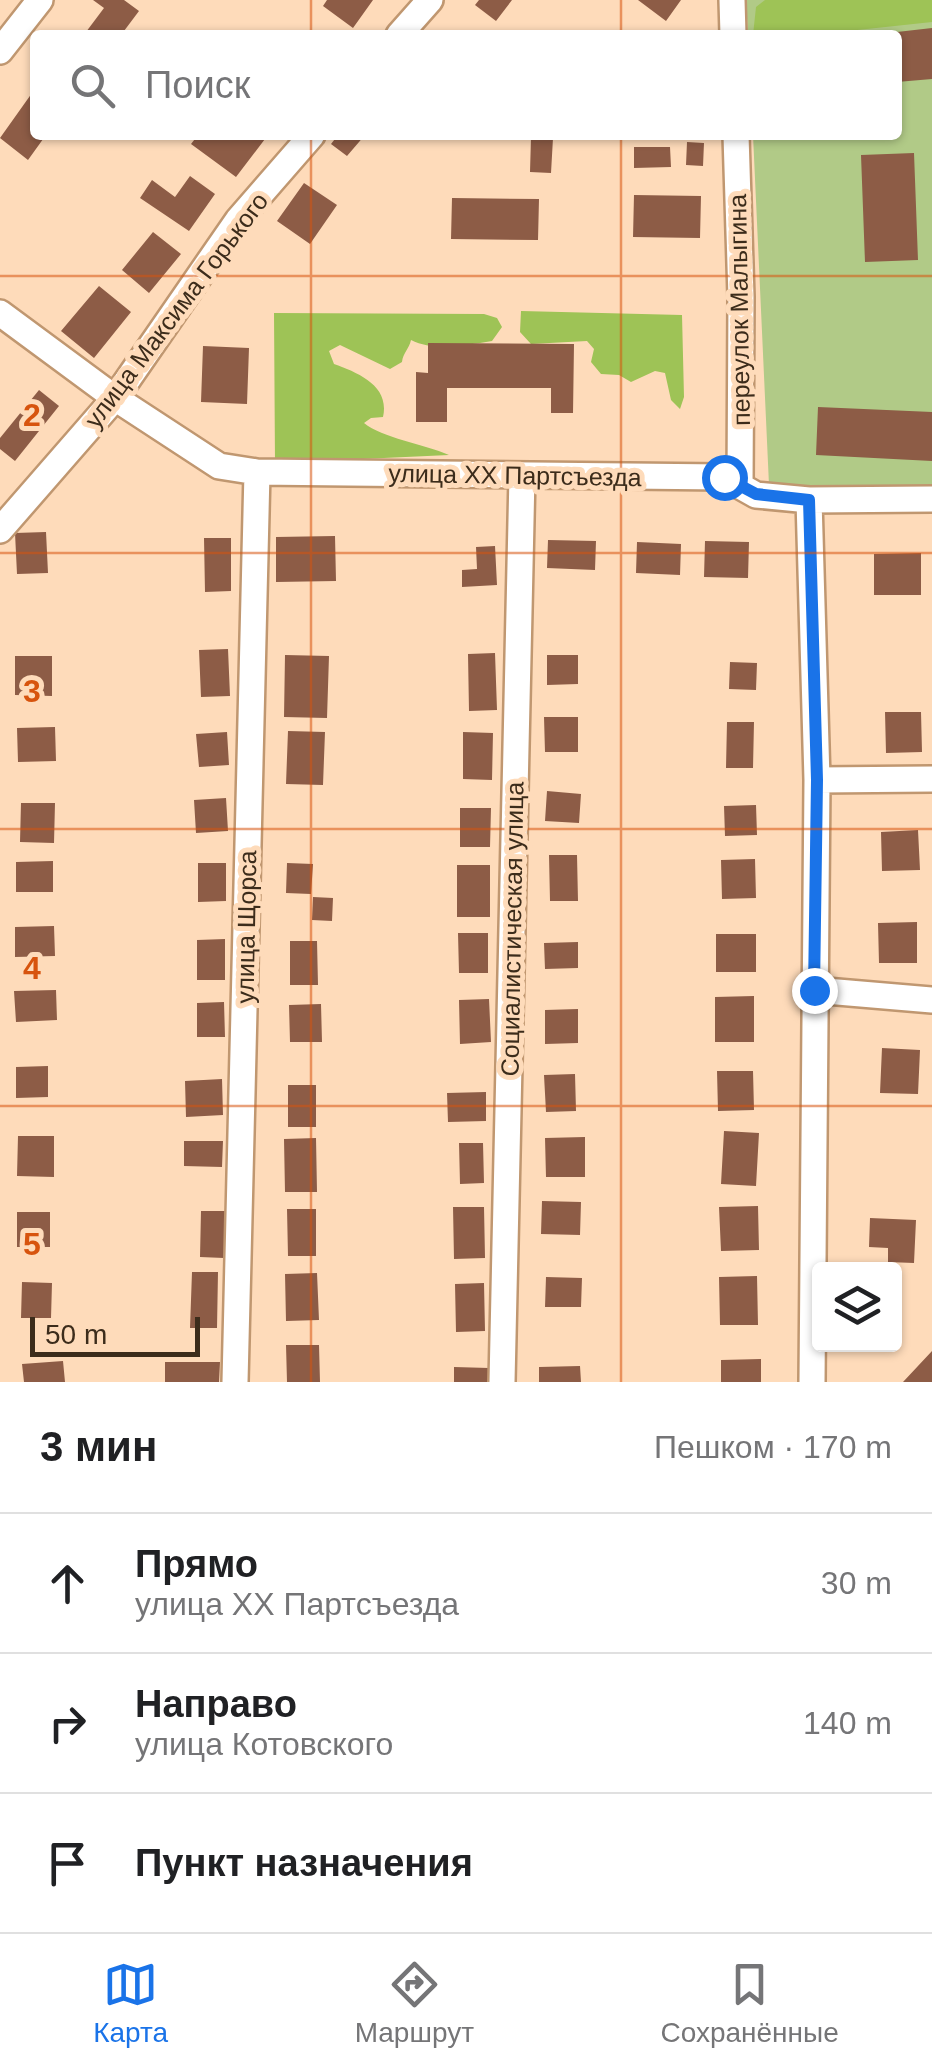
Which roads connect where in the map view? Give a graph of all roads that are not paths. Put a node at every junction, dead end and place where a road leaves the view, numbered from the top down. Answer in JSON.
{"nodes":[{"id":1,"x":40,"y":0,"type":"edge"},
{"id":2,"x":430,"y":0,"type":"edge"},
{"id":3,"x":732,"y":0,"type":"edge"},
{"id":4,"x":403,"y":30,"type":"edge"},
{"id":5,"x":734,"y":30,"type":"edge"},
{"id":6,"x":0,"y":50,"type":"edge"},
{"id":7,"x":308,"y":140,"type":"edge"},
{"id":8,"x":736,"y":140,"type":"edge"},
{"id":9,"x":0,"y":313,"type":"edge"},
{"id":10,"x":114,"y":398,"type":"junction"},
{"id":11,"x":257,"y":472,"type":"junction"},
{"id":12,"x":522,"y":475,"type":"junction"},
{"id":13,"x":740,"y":486,"type":"junction"},
{"id":14,"x":932,"y":499,"type":"edge"},
{"id":15,"x":809,"y":500,"type":"junction"},
{"id":16,"x":0,"y":530,"type":"edge"},
{"id":17,"x":817,"y":780,"type":"junction"},
{"id":18,"x":932,"y":780,"type":"edge"},
{"id":19,"x":814,"y":990,"type":"junction"},
{"id":20,"x":932,"y":1000,"type":"edge"},
{"id":21,"x":235,"y":1382,"type":"edge"},
{"id":22,"x":502,"y":1382,"type":"edge"},
{"id":23,"x":812,"y":1382,"type":"edge"}],
"edges":[{"from":1,"to":6,"type":"street"},
{"from":2,"to":4,"type":"street"},
{"from":3,"to":5,"type":"street"},
{"from":7,"to":10,"type":"street","name":"улица Максима Горького"},
{"from":8,"to":13,"type":"street","name":"переулок Малыгина"},
{"from":9,"to":10,"type":"street","name":"улица XX Партсъезда"},
{"from":10,"to":11,"type":"street","name":"улица XX Партсъезда"},
{"from":10,"to":16,"type":"street","name":"улица Максима Горького"},
{"from":11,"to":12,"type":"street","name":"улица XX Партсъезда"},
{"from":11,"to":21,"type":"street","name":"улица Щорса"},
{"from":12,"to":13,"type":"street","name":"улица XX Партсъезда"},
{"from":12,"to":22,"type":"street","name":"Социалистическая улица"},
{"from":13,"to":15,"type":"street","name":"улица XX Партсъезда"},
{"from":14,"to":15,"type":"street","name":"улица XX Партсъезда"},
{"from":15,"to":17,"type":"street"},
{"from":17,"to":18,"type":"street"},
{"from":17,"to":19,"type":"street"},
{"from":19,"to":20,"type":"street"},
{"from":19,"to":23,"type":"street"}]}
